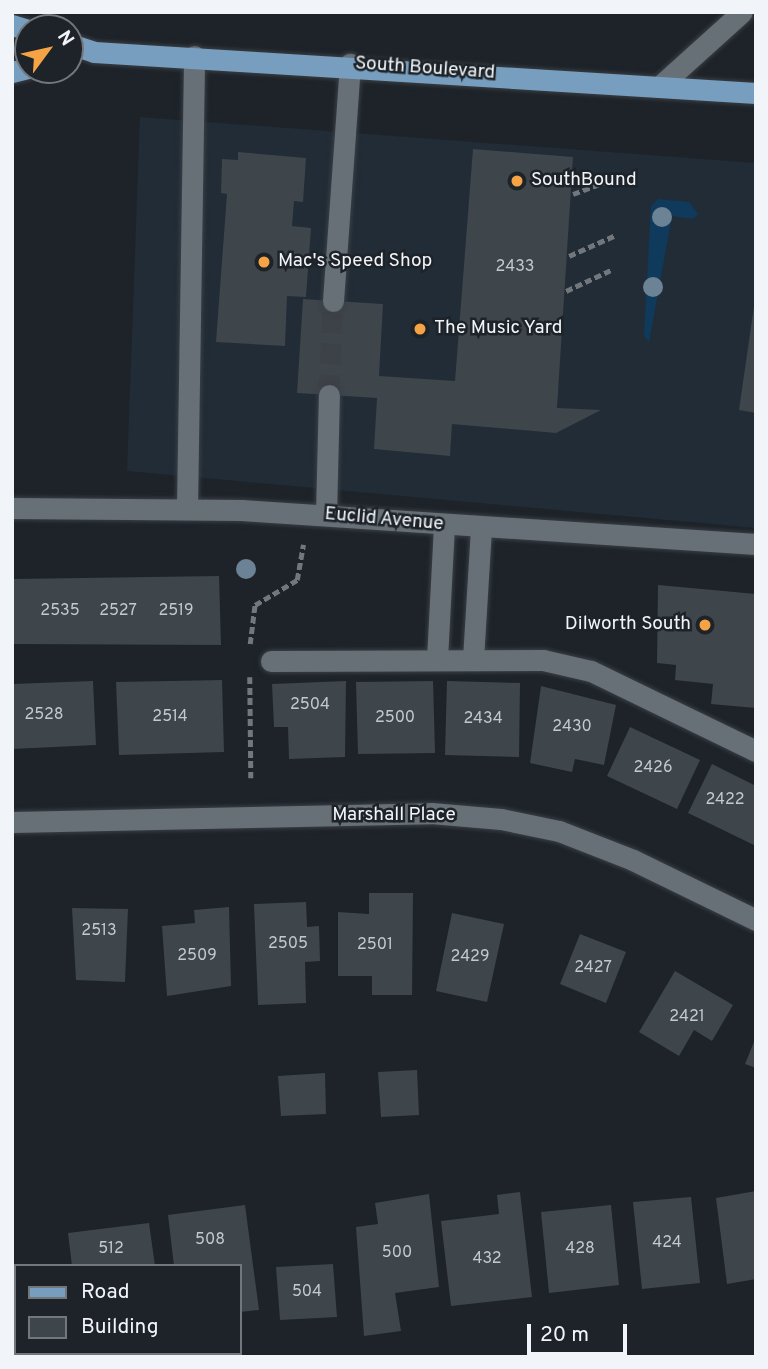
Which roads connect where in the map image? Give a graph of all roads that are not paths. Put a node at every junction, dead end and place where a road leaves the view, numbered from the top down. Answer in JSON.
{"nodes":[{"id":1,"x":741,"y":12,"type":"edge"},
{"id":2,"x":751,"y":12,"type":"edge"},
{"id":3,"x":756,"y":20,"type":"edge"},
{"id":4,"x":84,"y":49,"type":"edge"},
{"id":5,"x":94,"y":52,"type":"junction"},
{"id":6,"x":84,"y":54,"type":"edge"},
{"id":7,"x":194,"y":56,"type":"junction"},
{"id":8,"x":350,"y":64,"type":"junction"},
{"id":9,"x":660,"y":86,"type":"junction"},
{"id":10,"x":756,"y":93,"type":"edge"},
{"id":11,"x":333,"y":301,"type":"tunnel mouth"},
{"id":12,"x":329,"y":395,"type":"tunnel mouth"},
{"id":13,"x":12,"y":508,"type":"edge"},
{"id":14,"x":187,"y":508,"type":"junction"},
{"id":15,"x":326,"y":515,"type":"junction"},
{"id":16,"x":444,"y":525,"type":"junction"},
{"id":17,"x":481,"y":528,"type":"junction"},
{"id":18,"x":756,"y":544,"type":"edge"},
{"id":19,"x":437,"y":659,"type":"junction"},
{"id":20,"x":473,"y":659,"type":"junction"},
{"id":21,"x":271,"y":661,"type":"dead end"},
{"id":22,"x":756,"y":751,"type":"edge"},
{"id":23,"x":12,"y":822,"type":"edge"},
{"id":24,"x":756,"y":920,"type":"edge"}],
"edges":[{"from":1,"to":9,"type":"street"},
{"from":2,"to":3,"type":"street"},
{"from":4,"to":5,"type":"main road","name":"South Boulevard"},
{"from":5,"to":6,"type":"main road","name":"South Boulevard"},
{"from":5,"to":7,"type":"main road","name":"South Boulevard"},
{"from":7,"to":8,"type":"main road","name":"South Boulevard"},
{"from":7,"to":14,"type":"street"},
{"from":8,"to":9,"type":"main road","name":"South Boulevard"},
{"from":8,"to":11,"type":"street"},
{"from":9,"to":10,"type":"main road","name":"South Boulevard"},
{"from":12,"to":15,"type":"street"},
{"from":13,"to":14,"type":"street","name":"Euclid Avenue"},
{"from":14,"to":15,"type":"street","name":"Euclid Avenue"},
{"from":15,"to":16,"type":"street","name":"Euclid Avenue"},
{"from":16,"to":17,"type":"street","name":"Euclid Avenue"},
{"from":16,"to":19,"type":"street"},
{"from":17,"to":18,"type":"street","name":"Euclid Avenue"},
{"from":17,"to":20,"type":"street"},
{"from":19,"to":20,"type":"street"},
{"from":19,"to":21,"type":"street"},
{"from":20,"to":22,"type":"street"},
{"from":23,"to":24,"type":"street","name":"Marshall Place"}]}
